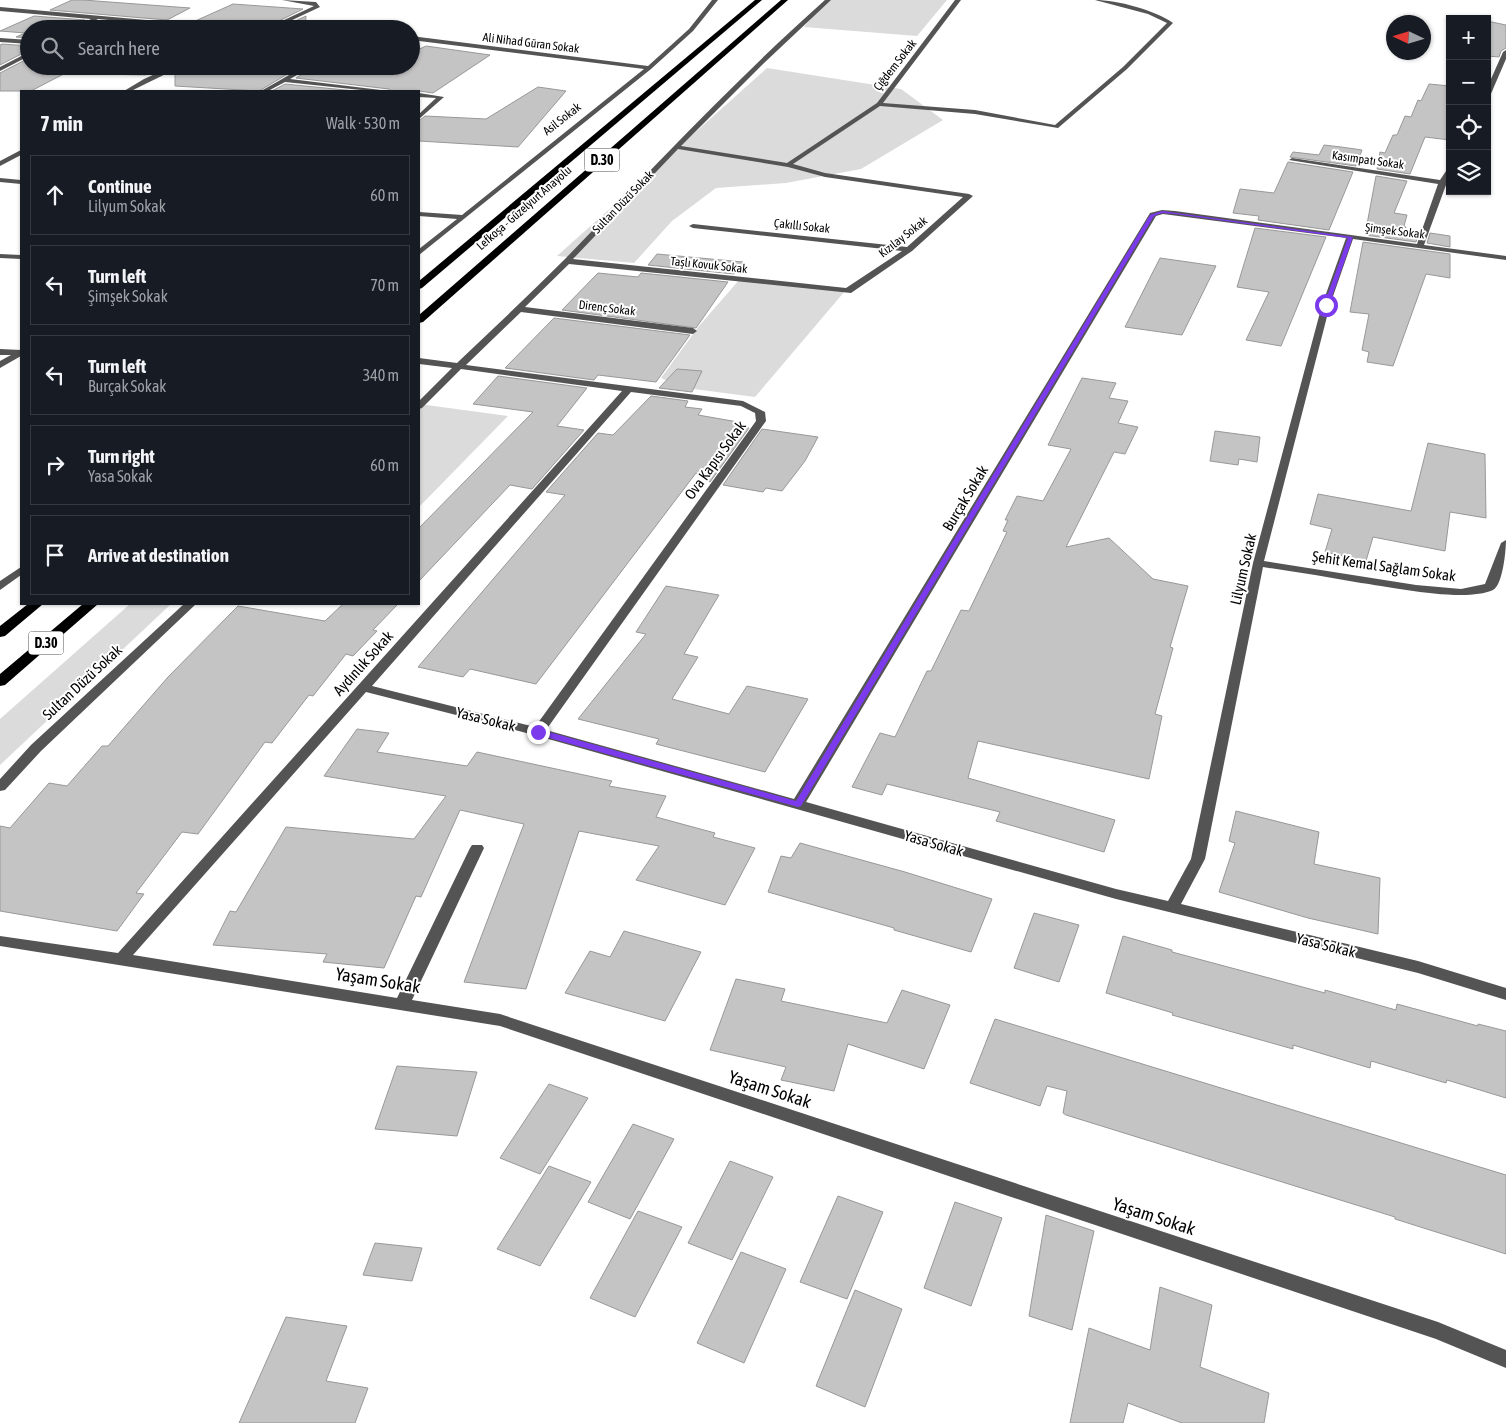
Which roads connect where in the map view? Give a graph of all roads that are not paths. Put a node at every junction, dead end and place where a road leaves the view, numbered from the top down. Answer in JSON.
{"nodes":[{"id":1,"x":285,"y":0,"type":"edge"},
{"id":2,"x":715,"y":0,"type":"edge"},
{"id":3,"x":759,"y":0,"type":"edge"},
{"id":4,"x":785,"y":0,"type":"edge"},
{"id":5,"x":828,"y":0,"type":"edge"},
{"id":6,"x":958,"y":0,"type":"edge"},
{"id":7,"x":1098,"y":0,"type":"edge"},
{"id":8,"x":0,"y":9,"type":"edge"},
{"id":9,"x":96,"y":18,"type":"junction"},
{"id":10,"x":92,"y":20,"type":"edge"},
{"id":11,"x":119,"y":20,"type":"edge"},
{"id":12,"x":288,"y":20,"type":"edge"},
{"id":13,"x":420,"y":39,"type":"edge"},
{"id":14,"x":0,"y":40,"type":"edge"},
{"id":15,"x":20,"y":41,"type":"edge"},
{"id":16,"x":1506,"y":52,"type":"edge"},
{"id":17,"x":20,"y":59,"type":"edge"},
{"id":18,"x":649,"y":68,"type":"junction"},
{"id":19,"x":0,"y":69,"type":"edge"},
{"id":20,"x":157,"y":75,"type":"edge"},
{"id":21,"x":292,"y":75,"type":"edge"},
{"id":22,"x":282,"y":80,"type":"junction"},
{"id":23,"x":1491,"y":87,"type":"edge"},
{"id":24,"x":129,"y":90,"type":"edge"},
{"id":25,"x":266,"y":90,"type":"edge"},
{"id":26,"x":377,"y":90,"type":"edge"},
{"id":27,"x":420,"y":95,"type":"edge"},
{"id":28,"x":879,"y":104,"type":"junction"},
{"id":29,"x":420,"y":116,"type":"edge"},
{"id":30,"x":675,"y":147,"type":"junction"},
{"id":31,"x":20,"y":153,"type":"edge"},
{"id":32,"x":1292,"y":160,"type":"dead end"},
{"id":33,"x":0,"y":164,"type":"edge"},
{"id":34,"x":788,"y":164,"type":"junction"},
{"id":35,"x":1446,"y":174,"type":"edge"},
{"id":36,"x":0,"y":180,"type":"edge"},
{"id":37,"x":20,"y":182,"type":"edge"},
{"id":38,"x":1442,"y":182,"type":"junction"},
{"id":39,"x":1162,"y":212,"type":"joint"},
{"id":40,"x":420,"y":214,"type":"edge"},
{"id":41,"x":462,"y":217,"type":"junction"},
{"id":42,"x":693,"y":226,"type":"dead end"},
{"id":43,"x":1350,"y":237,"type":"junction"},
{"id":44,"x":1420,"y":246,"type":"junction"},
{"id":45,"x":909,"y":249,"type":"junction"},
{"id":46,"x":420,"y":252,"type":"edge"},
{"id":47,"x":0,"y":256,"type":"edge"},
{"id":48,"x":20,"y":257,"type":"edge"},
{"id":49,"x":1506,"y":258,"type":"edge"},
{"id":50,"x":567,"y":261,"type":"junction"},
{"id":51,"x":420,"y":285,"type":"edge"},
{"id":52,"x":848,"y":291,"type":"joint"},
{"id":53,"x":518,"y":309,"type":"junction"},
{"id":54,"x":420,"y":319,"type":"edge"},
{"id":55,"x":693,"y":332,"type":"dead end"},
{"id":56,"x":0,"y":352,"type":"edge"},
{"id":57,"x":20,"y":353,"type":"edge"},
{"id":58,"x":20,"y":354,"type":"edge"},
{"id":59,"x":420,"y":361,"type":"edge"},
{"id":60,"x":0,"y":365,"type":"edge"},
{"id":61,"x":459,"y":366,"type":"junction"},
{"id":62,"x":629,"y":389,"type":"junction"},
{"id":63,"x":420,"y":405,"type":"edge"},
{"id":64,"x":1506,"y":543,"type":"edge"},
{"id":65,"x":1258,"y":563,"type":"junction"},
{"id":66,"x":20,"y":571,"type":"edge"},
{"id":67,"x":0,"y":587,"type":"edge"},
{"id":68,"x":35,"y":605,"type":"edge"},
{"id":69,"x":90,"y":605,"type":"edge"},
{"id":70,"x":189,"y":605,"type":"edge"},
{"id":71,"x":0,"y":633,"type":"edge"},
{"id":72,"x":0,"y":682,"type":"edge"},
{"id":73,"x":363,"y":687,"type":"junction"},
{"id":74,"x":538,"y":732,"type":"junction"},
{"id":75,"x":0,"y":787,"type":"edge"},
{"id":76,"x":798,"y":804,"type":"junction"},
{"id":77,"x":477,"y":848,"type":"dead end"},
{"id":78,"x":1172,"y":907,"type":"junction"},
{"id":79,"x":0,"y":941,"type":"edge"},
{"id":80,"x":120,"y":959,"type":"junction"},
{"id":81,"x":1506,"y":994,"type":"edge"},
{"id":82,"x":402,"y":1004,"type":"junction"},
{"id":83,"x":1506,"y":1359,"type":"edge"}],
"edges":[{"from":1,"to":12,"type":"street"},
{"from":2,"to":18,"type":"street","name":"Asil Sokak"},
{"from":3,"to":51,"type":"highway","name":"Lefkoşa - Güzelyurt Anayolu","number":"D.30"},
{"from":4,"to":54,"type":"highway","name":"Lefkoşa - Güzelyurt Anayolu","number":"D.30"},
{"from":5,"to":30,"type":"street","name":"Sultan Düzü Sokak"},
{"from":6,"to":28,"type":"street","name":"Çığdem Sokak"},
{"from":7,"to":28,"type":"street"},
{"from":8,"to":9,"type":"street"},
{"from":9,"to":10,"type":"street"},
{"from":9,"to":11,"type":"street"},
{"from":13,"to":18,"type":"street","name":"Ali Nihad Güran Sokak"},
{"from":14,"to":15,"type":"street"},
{"from":16,"to":23,"type":"street"},
{"from":17,"to":19,"type":"street"},
{"from":18,"to":41,"type":"street","name":"Asil Sokak"},
{"from":20,"to":24,"type":"street"},
{"from":21,"to":22,"type":"street"},
{"from":22,"to":25,"type":"street"},
{"from":22,"to":26,"type":"street"},
{"from":27,"to":29,"type":"street"},
{"from":28,"to":34,"type":"street","name":"Çığdem Sokak"},
{"from":30,"to":34,"type":"street"},
{"from":30,"to":50,"type":"street","name":"Sultan Düzü Sokak"},
{"from":31,"to":33,"type":"street"},
{"from":32,"to":38,"type":"street","name":"Kasımpatı Sokak"},
{"from":34,"to":45,"type":"street","name":"Kızılay Sokak"},
{"from":35,"to":38,"type":"street"},
{"from":36,"to":37,"type":"street"},
{"from":38,"to":44,"type":"street"},
{"from":39,"to":43,"type":"street","name":"Şimşek Sokak"},
{"from":39,"to":76,"type":"street","name":"Burçak Sokak"},
{"from":40,"to":41,"type":"street"},
{"from":41,"to":46,"type":"street","name":"Asil Sokak"},
{"from":42,"to":45,"type":"street","name":"Çakıllı Sokak"},
{"from":43,"to":44,"type":"street","name":"Şimşek Sokak"},
{"from":43,"to":65,"type":"street","name":"Lilyum Sokak"},
{"from":44,"to":49,"type":"street","name":"Şimşek Sokak"},
{"from":45,"to":52,"type":"street","name":"Kızılay Sokak"},
{"from":47,"to":48,"type":"street"},
{"from":50,"to":52,"type":"street","name":"Taşlı Kovuk Sokak"},
{"from":50,"to":53,"type":"street","name":"Sultan Düzü Sokak"},
{"from":53,"to":55,"type":"street","name":"Direnç Sokak"},
{"from":53,"to":61,"type":"street","name":"Sultan Düzü Sokak"},
{"from":56,"to":57,"type":"street"},
{"from":58,"to":60,"type":"street"},
{"from":59,"to":61,"type":"street","name":"Ova Kapısı Sokak"},
{"from":61,"to":62,"type":"street","name":"Ova Kapısı Sokak"},
{"from":61,"to":63,"type":"street","name":"Sultan Düzü Sokak"},
{"from":62,"to":73,"type":"street","name":"Aydınlık Sokak"},
{"from":62,"to":74,"type":"street","name":"Ova Kapısı Sokak"},
{"from":64,"to":65,"type":"street","name":"Şehit Kemal Sağlam Sokak"},
{"from":65,"to":78,"type":"street","name":"Lilyum Sokak"},
{"from":66,"to":67,"type":"street"},
{"from":68,"to":71,"type":"highway","number":"D.30"},
{"from":69,"to":72,"type":"highway","number":"D.30"},
{"from":70,"to":75,"type":"street","name":"Sultan Düzü Sokak"},
{"from":73,"to":74,"type":"street","name":"Yasa Sokak"},
{"from":73,"to":80,"type":"street","name":"Aydınlık Sokak"},
{"from":74,"to":76,"type":"street","name":"Yasa Sokak"},
{"from":76,"to":78,"type":"street","name":"Yasa Sokak"},
{"from":77,"to":82,"type":"street"},
{"from":78,"to":81,"type":"street","name":"Yasa Sokak"},
{"from":79,"to":80,"type":"street","name":"Yaşam Sokak"},
{"from":80,"to":82,"type":"street","name":"Yaşam Sokak"},
{"from":82,"to":83,"type":"street","name":"Yaşam Sokak"}]}
